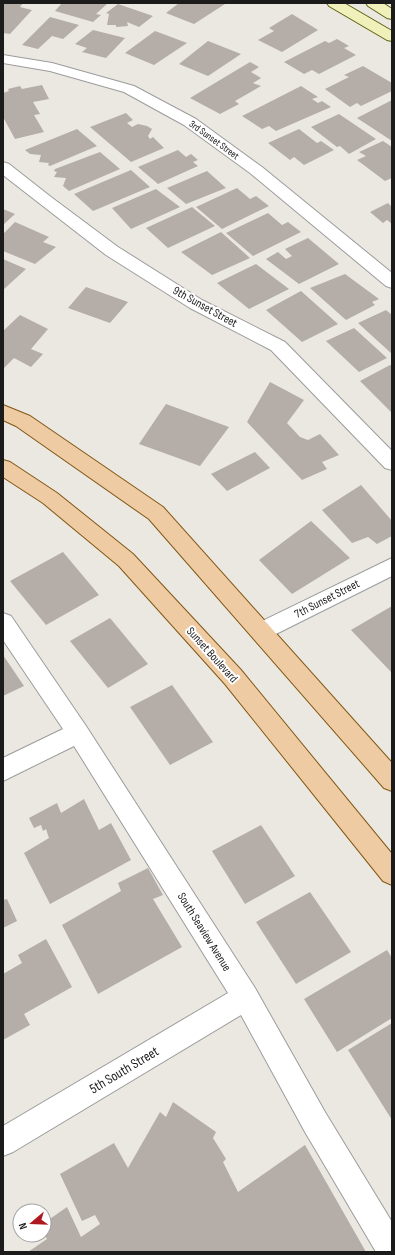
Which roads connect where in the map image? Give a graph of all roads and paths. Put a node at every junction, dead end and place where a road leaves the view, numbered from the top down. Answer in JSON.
{"nodes":[{"id":1,"x":334,"y":3,"type":"edge"},
{"id":2,"x":373,"y":3,"type":"edge"},
{"id":3,"x":392,"y":14,"type":"edge"},
{"id":4,"x":392,"y":37,"type":"edge"},
{"id":5,"x":3,"y":59,"type":"edge"},
{"id":6,"x":3,"y":167,"type":"edge"},
{"id":7,"x":392,"y":282,"type":"edge"},
{"id":8,"x":3,"y":412,"type":"edge"},
{"id":9,"x":392,"y":463,"type":"edge"},
{"id":10,"x":3,"y":467,"type":"edge"},
{"id":11,"x":392,"y":566,"type":"edge"},
{"id":12,"x":3,"y":622,"type":"edge"},
{"id":13,"x":262,"y":632,"type":"junction"},
{"id":14,"x":78,"y":733,"type":"junction"},
{"id":15,"x":3,"y":770,"type":"edge"},
{"id":16,"x":392,"y":780,"type":"edge"},
{"id":17,"x":392,"y":873,"type":"edge"},
{"id":18,"x":246,"y":998,"type":"junction"},
{"id":19,"x":3,"y":1142,"type":"edge"},
{"id":20,"x":392,"y":1250,"type":"edge"}],
"edges":[{"from":1,"to":4,"type":"street"},
{"from":2,"to":3,"type":"street"},
{"from":5,"to":7,"type":"street","name":"3rd Sunset Street"},
{"from":6,"to":9,"type":"street","name":"9th Sunset Street"},
{"from":8,"to":13,"type":"main road"},
{"from":10,"to":17,"type":"main road","name":"Sunset Boulevard"},
{"from":11,"to":13,"type":"street","name":"7th Sunset Street"},
{"from":12,"to":14,"type":"street","name":"South Seaview Avenue"},
{"from":13,"to":16,"type":"main road"},
{"from":14,"to":15,"type":"street"},
{"from":14,"to":18,"type":"street","name":"South Seaview Avenue"},
{"from":18,"to":19,"type":"street","name":"5th South Street"},
{"from":18,"to":20,"type":"street","name":"South Seaview Avenue"}]}
